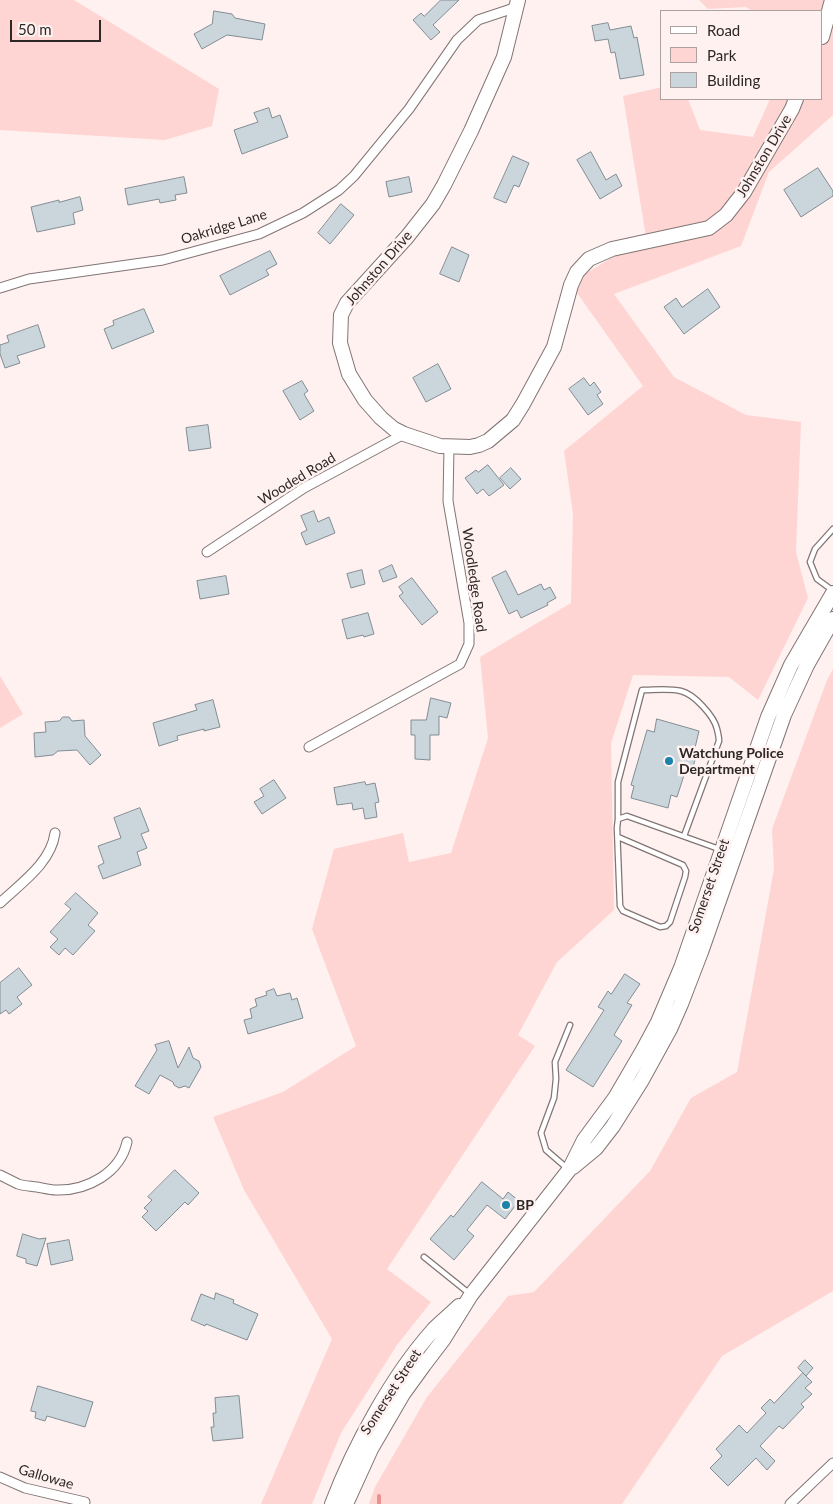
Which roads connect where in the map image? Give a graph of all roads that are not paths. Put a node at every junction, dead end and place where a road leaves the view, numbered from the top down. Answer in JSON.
{"nodes":[{"id":1,"x":832,"y":0,"type":"edge"},
{"id":2,"x":517,"y":3,"type":"edge"},
{"id":3,"x":823,"y":33,"type":"edge"},
{"id":4,"x":796,"y":100,"type":"edge"},
{"id":5,"x":0,"y":288,"type":"edge"},
{"id":6,"x":404,"y":434,"type":"junction"},
{"id":7,"x":449,"y":447,"type":"junction"},
{"id":8,"x":833,"y":529,"type":"edge"},
{"id":9,"x":207,"y":552,"type":"dead end"},
{"id":10,"x":833,"y":592,"type":"edge"},
{"id":11,"x":833,"y":619,"type":"edge"},
{"id":12,"x":309,"y":747,"type":"dead end"},
{"id":13,"x":618,"y":820,"type":"junction"},
{"id":14,"x":55,"y":833,"type":"dead end"},
{"id":15,"x":684,"y":836,"type":"junction"},
{"id":16,"x":618,"y":837,"type":"junction"},
{"id":17,"x":728,"y":852,"type":"junction"},
{"id":18,"x":0,"y":903,"type":"edge"},
{"id":19,"x":570,"y":1025,"type":"dead end"},
{"id":20,"x":127,"y":1142,"type":"dead end"},
{"id":21,"x":569,"y":1170,"type":"junction"},
{"id":22,"x":0,"y":1175,"type":"edge"},
{"id":23,"x":424,"y":1256,"type":"dead end"},
{"id":24,"x":471,"y":1295,"type":"junction"},
{"id":25,"x":833,"y":1463,"type":"edge"},
{"id":26,"x":0,"y":1477,"type":"edge"},
{"id":27,"x":85,"y":1502,"type":"dead end"},
{"id":28,"x":332,"y":1504,"type":"edge"},
{"id":29,"x":346,"y":1504,"type":"edge"},
{"id":30,"x":790,"y":1504,"type":"edge"}],
"edges":[{"from":1,"to":3,"type":"main road"},
{"from":2,"to":5,"type":"street","name":"Oakridge Lane"},
{"from":2,"to":6,"type":"main road","name":"Johnston Drive"},
{"from":4,"to":7,"type":"main road","name":"Johnston Drive"},
{"from":6,"to":7,"type":"main road","name":"Johnston Drive"},
{"from":6,"to":9,"type":"street","name":"Wooded Road"},
{"from":7,"to":12,"type":"street","name":"Woodledge Road"},
{"from":8,"to":10,"type":"lane"},
{"from":10,"to":17,"type":"main road","name":"Somerset Street"},
{"from":11,"to":17,"type":"main road","name":"Somerset Street"},
{"from":13,"to":15,"type":"lane"},
{"from":13,"to":15,"type":"lane"},
{"from":13,"to":16,"type":"lane"},
{"from":14,"to":18,"type":"street"},
{"from":15,"to":17,"type":"lane"},
{"from":16,"to":16,"type":"lane"},
{"from":17,"to":21,"type":"main road","name":"Somerset Street"},
{"from":19,"to":21,"type":"lane"},
{"from":20,"to":22,"type":"street"},
{"from":21,"to":24,"type":"main road","name":"Somerset Street"},
{"from":23,"to":24,"type":"lane"},
{"from":24,"to":28,"type":"main road","name":"Somerset Street"},
{"from":24,"to":29,"type":"main road","name":"Somerset Street"},
{"from":25,"to":30,"type":"street"},
{"from":26,"to":27,"type":"street","name":"Gallowae"}]}
